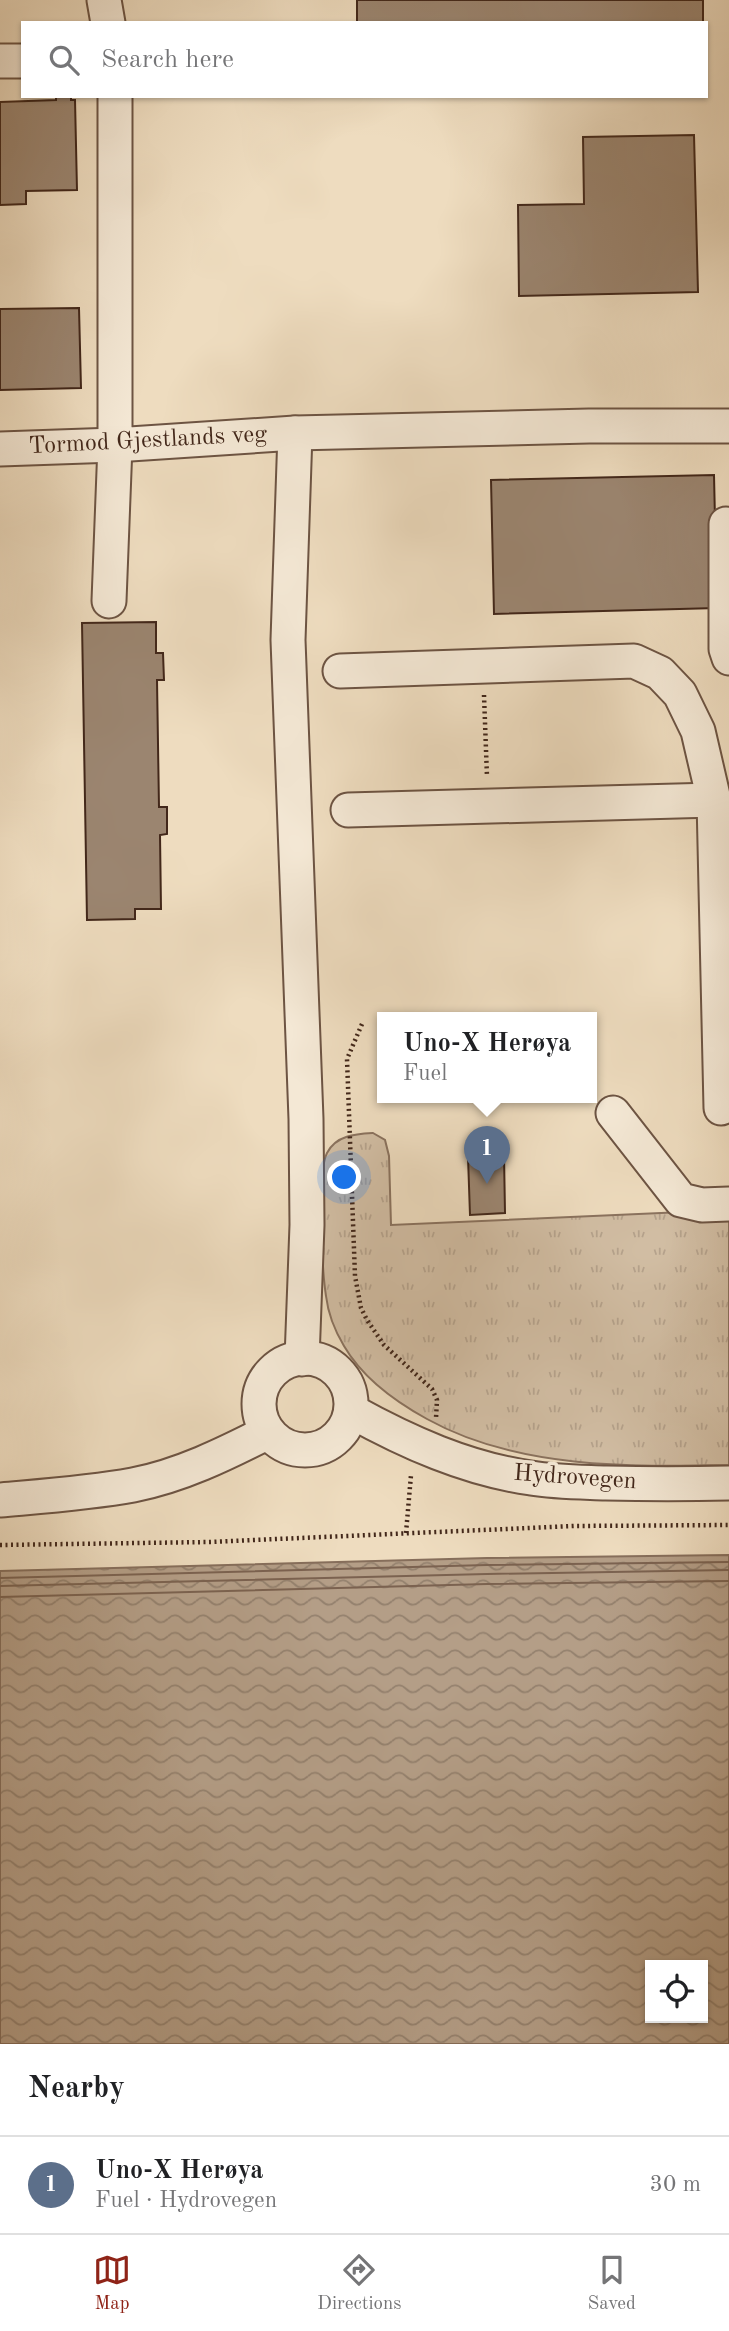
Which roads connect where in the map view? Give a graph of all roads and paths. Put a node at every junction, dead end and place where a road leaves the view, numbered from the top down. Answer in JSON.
{"nodes":[{"id":1,"x":104,"y":0,"type":"edge"},
{"id":2,"x":108,"y":21,"type":"edge"},
{"id":3,"x":0,"y":61,"type":"edge"},
{"id":4,"x":21,"y":61,"type":"edge"},
{"id":5,"x":115,"y":98,"type":"edge"},
{"id":6,"x":729,"y":426,"type":"edge"},
{"id":7,"x":295,"y":433,"type":"junction"},
{"id":8,"x":115,"y":445,"type":"junction"},
{"id":9,"x":0,"y":449,"type":"edge"},
{"id":10,"x":726,"y":524,"type":"dead end"},
{"id":11,"x":109,"y":601,"type":"dead end"},
{"id":12,"x":729,"y":658,"type":"edge"},
{"id":13,"x":484,"y":666,"type":"junction"},
{"id":14,"x":340,"y":671,"type":"dead end"},
{"id":15,"x":714,"y":800,"type":"junction"},
{"id":16,"x":488,"y":806,"type":"junction"},
{"id":17,"x":348,"y":810,"type":"dead end"},
{"id":18,"x":362,"y":1024,"type":"dead end"},
{"id":19,"x":721,"y":1108,"type":"dead end"},
{"id":20,"x":613,"y":1113,"type":"dead end"},
{"id":21,"x":729,"y":1204,"type":"edge"},
{"id":22,"x":302,"y":1359,"type":"junction"},
{"id":23,"x":351,"y":1411,"type":"junction"},
{"id":24,"x":435,"y":1422,"type":"dead end"},
{"id":25,"x":268,"y":1432,"type":"junction"},
{"id":26,"x":411,"y":1472,"type":"dead end"},
{"id":27,"x":729,"y":1483,"type":"edge"},
{"id":28,"x":0,"y":1500,"type":"edge"},
{"id":29,"x":729,"y":1525,"type":"edge"},
{"id":30,"x":406,"y":1533,"type":"junction"},
{"id":31,"x":0,"y":1545,"type":"edge"}],
"edges":[{"from":1,"to":2,"type":"street"},
{"from":3,"to":4,"type":"street"},
{"from":5,"to":8,"type":"street"},
{"from":6,"to":7,"type":"street","name":"Tormod Gjestlands veg"},
{"from":7,"to":8,"type":"street","name":"Tormod Gjestlands veg"},
{"from":7,"to":22,"type":"street"},
{"from":8,"to":9,"type":"street","name":"Tormod Gjestlands veg"},
{"from":8,"to":11,"type":"street"},
{"from":10,"to":12,"type":"street"},
{"from":13,"to":14,"type":"street"},
{"from":13,"to":15,"type":"street"},
{"from":13,"to":16,"type":"path"},
{"from":15,"to":16,"type":"street"},
{"from":15,"to":19,"type":"street"},
{"from":16,"to":17,"type":"street"},
{"from":18,"to":24,"type":"path"},
{"from":20,"to":21,"type":"street"},
{"from":22,"to":23,"type":"street"},
{"from":22,"to":25,"type":"street"},
{"from":23,"to":25,"type":"street"},
{"from":23,"to":27,"type":"street","name":"Hydrovegen"},
{"from":25,"to":28,"type":"street"},
{"from":26,"to":30,"type":"path"},
{"from":29,"to":30,"type":"path"},
{"from":30,"to":31,"type":"path"}]}
